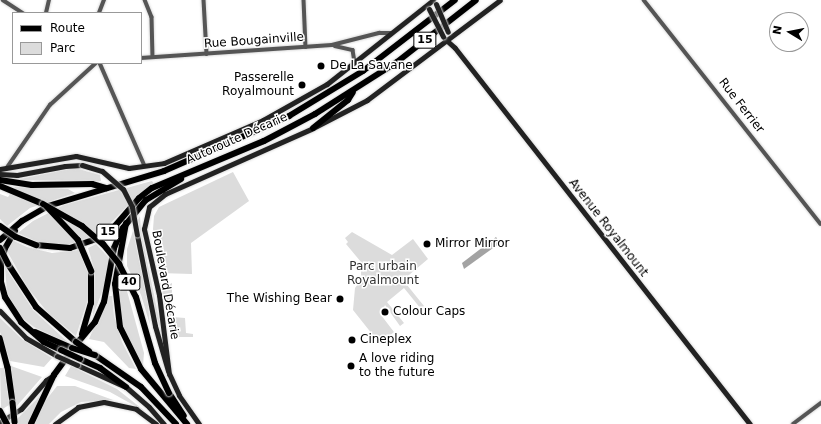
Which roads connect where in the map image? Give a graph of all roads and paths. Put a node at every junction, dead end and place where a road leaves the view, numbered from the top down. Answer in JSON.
{"nodes":[{"id":1,"x":3,"y":0,"type":"edge"},
{"id":2,"x":49,"y":0,"type":"edge"},
{"id":3,"x":104,"y":0,"type":"edge"},
{"id":4,"x":145,"y":0,"type":"edge"},
{"id":5,"x":204,"y":0,"type":"edge"},
{"id":6,"x":304,"y":0,"type":"edge"},
{"id":7,"x":455,"y":0,"type":"edge"},
{"id":8,"x":476,"y":0,"type":"edge"},
{"id":9,"x":500,"y":0,"type":"edge"},
{"id":10,"x":644,"y":0,"type":"edge"},
{"id":11,"x":435,"y":1,"type":"edge"},
{"id":12,"x":428,"y":4,"type":"edge"},
{"id":13,"x":21,"y":12,"type":"edge"},
{"id":14,"x":46,"y":12,"type":"edge"},
{"id":15,"x":99,"y":12,"type":"edge"},
{"id":16,"x":392,"y":33,"type":"junction"},
{"id":17,"x":448,"y":39,"type":"junction"},
{"id":18,"x":332,"y":45,"type":"junction"},
{"id":19,"x":306,"y":47,"type":"junction"},
{"id":20,"x":207,"y":54,"type":"junction"},
{"id":21,"x":153,"y":57,"type":"junction"},
{"id":22,"x":142,"y":58,"type":"edge"},
{"id":23,"x":355,"y":63,"type":"junction"},
{"id":24,"x":95,"y":64,"type":"edge"},
{"id":25,"x":100,"y":64,"type":"edge"},
{"id":26,"x":354,"y":91,"type":"junction"},
{"id":27,"x":313,"y":128,"type":"junction"},
{"id":28,"x":145,"y":168,"type":"junction"},
{"id":29,"x":0,"y":169,"type":"edge"},
{"id":30,"x":6,"y":169,"type":"junction"},
{"id":31,"x":195,"y":171,"type":"junction"},
{"id":32,"x":0,"y":174,"type":"edge"},
{"id":33,"x":0,"y":180,"type":"edge"},
{"id":34,"x":0,"y":186,"type":"edge"},
{"id":35,"x":106,"y":188,"type":"junction"},
{"id":36,"x":43,"y":204,"type":"junction"},
{"id":37,"x":126,"y":223,"type":"junction"},
{"id":38,"x":19,"y":224,"type":"junction"},
{"id":39,"x":821,"y":224,"type":"edge"},
{"id":40,"x":0,"y":226,"type":"edge"},
{"id":41,"x":0,"y":240,"type":"edge"},
{"id":42,"x":0,"y":248,"type":"edge"},
{"id":43,"x":0,"y":312,"type":"edge"},
{"id":44,"x":28,"y":328,"type":"junction"},
{"id":45,"x":0,"y":338,"type":"edge"},
{"id":46,"x":79,"y":341,"type":"junction"},
{"id":47,"x":95,"y":355,"type":"junction"},
{"id":48,"x":79,"y":362,"type":"junction"},
{"id":49,"x":169,"y":374,"type":"junction"},
{"id":50,"x":54,"y":375,"type":"junction"},
{"id":51,"x":126,"y":387,"type":"joint"},
{"id":52,"x":821,"y":402,"type":"edge"},
{"id":53,"x":0,"y":411,"type":"edge"},
{"id":54,"x":0,"y":422,"type":"edge"},
{"id":55,"x":15,"y":423,"type":"edge"},
{"id":56,"x":7,"y":424,"type":"edge"},
{"id":57,"x":32,"y":424,"type":"edge"},
{"id":58,"x":55,"y":424,"type":"edge"},
{"id":59,"x":156,"y":424,"type":"edge"},
{"id":60,"x":164,"y":424,"type":"edge"},
{"id":61,"x":176,"y":424,"type":"edge"},
{"id":62,"x":188,"y":424,"type":"edge"},
{"id":63,"x":199,"y":424,"type":"edge"},
{"id":64,"x":750,"y":424,"type":"edge"},
{"id":65,"x":793,"y":424,"type":"edge"}],
"edges":[{"from":1,"to":13,"type":"street"},
{"from":2,"to":14,"type":"street"},
{"from":3,"to":15,"type":"street"},
{"from":4,"to":21,"type":"street"},
{"from":5,"to":20,"type":"street"},
{"from":6,"to":19,"type":"street"},
{"from":7,"to":35,"type":"highway","name":"Autoroute Décarie","number":"15"},
{"from":8,"to":26,"type":"highway","name":"Autoroute Décarie","number":"15"},
{"from":9,"to":17,"type":"main road","name":"Boulevard Décarie"},
{"from":10,"to":39,"type":"street","name":"Rue Ferrier"},
{"from":11,"to":12,"type":"main road"},
{"from":11,"to":17,"type":"main road","bridge":true},
{"from":12,"to":16,"type":"main road"},
{"from":12,"to":17,"type":"main road","bridge":true},
{"from":16,"to":18,"type":"street","name":"Rue Bougainville"},
{"from":16,"to":23,"type":"main road"},
{"from":17,"to":27,"type":"main road","name":"Boulevard Décarie"},
{"from":17,"to":64,"type":"main road","name":"Avenue Royalmount"},
{"from":18,"to":19,"type":"street","name":"Rue Bougainville"},
{"from":18,"to":23,"type":"street","name":"Rue Bougainville"},
{"from":19,"to":20,"type":"street","name":"Rue Bougainville"},
{"from":20,"to":21,"type":"street","name":"Rue Bougainville"},
{"from":21,"to":22,"type":"street","name":"Rue Bougainville"},
{"from":23,"to":28,"type":"main road"},
{"from":24,"to":30,"type":"street"},
{"from":25,"to":28,"type":"street"},
{"from":26,"to":27,"type":"highway"},
{"from":26,"to":31,"type":"highway","name":"Autoroute Décarie","number":"15"},
{"from":27,"to":49,"type":"main road","name":"Boulevard Décarie"},
{"from":28,"to":30,"type":"main road"},
{"from":29,"to":30,"type":"main road"},
{"from":31,"to":37,"type":"highway"},
{"from":31,"to":40,"type":"highway","name":"Autoroute Décarie","number":"15","bridge":true},
{"from":32,"to":49,"type":"main road","bridge":true},
{"from":33,"to":35,"type":"highway","number":"15"},
{"from":34,"to":36,"type":"highway","number":"40"},
{"from":35,"to":38,"type":"highway","name":"Autoroute Décarie"},
{"from":36,"to":46,"type":"highway","bridge":true},
{"from":36,"to":62,"type":"highway","number":"40","bridge":true},
{"from":37,"to":46,"type":"highway"},
{"from":37,"to":62,"type":"highway"},
{"from":38,"to":41,"type":"highway","name":"Autoroute Décarie"},
{"from":38,"to":44,"type":"highway"},
{"from":42,"to":47,"type":"highway","bridge":true},
{"from":43,"to":48,"type":"main road","bridge":true},
{"from":44,"to":47,"type":"highway","bridge":true},
{"from":44,"to":48,"type":"highway","bridge":true},
{"from":45,"to":55,"type":"main road","bridge":true},
{"from":46,"to":50,"type":"main road"},
{"from":47,"to":61,"type":"highway"},
{"from":48,"to":51,"type":"highway"},
{"from":49,"to":63,"type":"main road","name":"Boulevard Décarie"},
{"from":50,"to":54,"type":"main road"},
{"from":50,"to":57,"type":"main road"},
{"from":51,"to":60,"type":"main road"},
{"from":52,"to":65,"type":"street"},
{"from":53,"to":56,"type":"highway","bridge":true},
{"from":58,"to":59,"type":"main road"}]}
